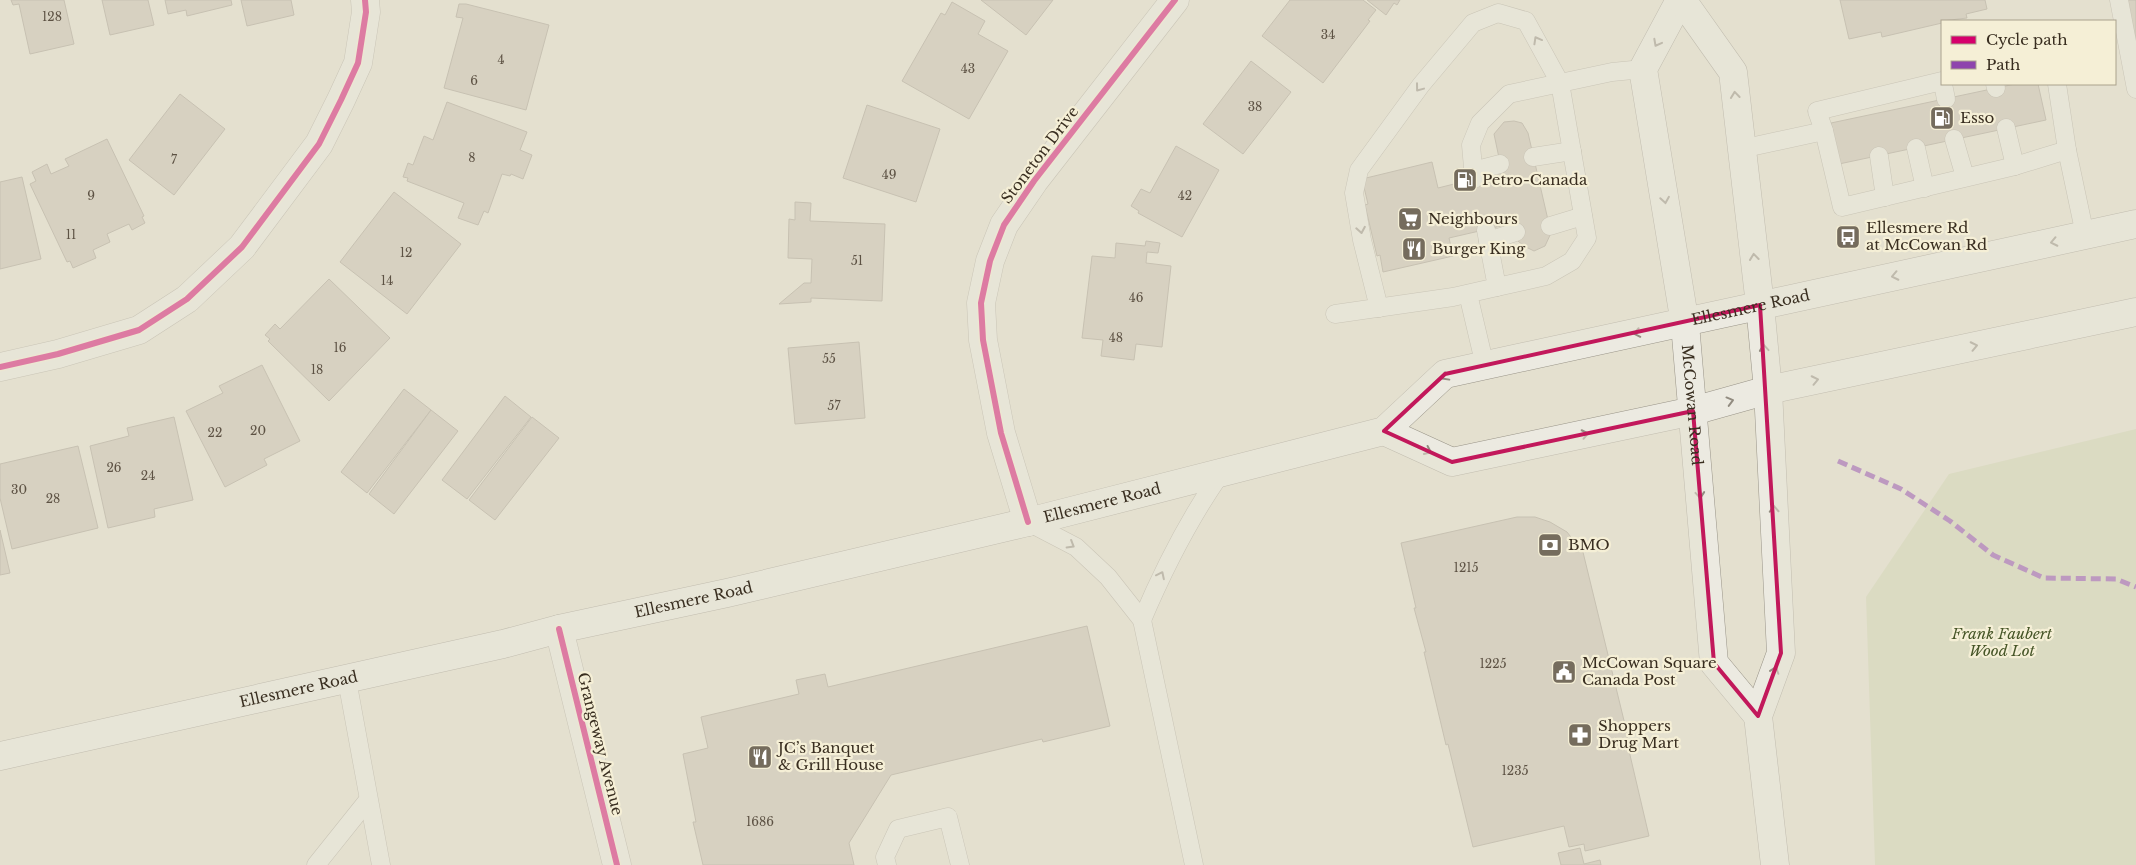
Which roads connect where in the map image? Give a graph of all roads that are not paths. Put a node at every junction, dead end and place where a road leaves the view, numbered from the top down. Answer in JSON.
{"nodes":[{"id":1,"x":365,"y":0,"type":"edge"},
{"id":2,"x":1175,"y":0,"type":"edge"},
{"id":3,"x":1681,"y":0,"type":"edge"},
{"id":4,"x":2119,"y":0,"type":"edge"},
{"id":5,"x":1643,"y":68,"type":"junction"},
{"id":6,"x":1560,"y":83,"type":"junction"},
{"id":7,"x":2057,"y":85,"type":"edge"},
{"id":8,"x":1944,"y":88,"type":"edge"},
{"id":9,"x":2136,"y":89,"type":"edge"},
{"id":10,"x":2006,"y":128,"type":"dead end"},
{"id":11,"x":1824,"y":130,"type":"junction"},
{"id":12,"x":1954,"y":139,"type":"dead end"},
{"id":13,"x":1916,"y":148,"type":"dead end"},
{"id":14,"x":1741,"y":149,"type":"junction"},
{"id":15,"x":1572,"y":150,"type":"junction"},
{"id":16,"x":2067,"y":150,"type":"junction"},
{"id":17,"x":1879,"y":156,"type":"dead end"},
{"id":18,"x":1533,"y":157,"type":"dead end"},
{"id":19,"x":1500,"y":164,"type":"dead end"},
{"id":20,"x":2015,"y":166,"type":"junction"},
{"id":21,"x":1965,"y":178,"type":"junction"},
{"id":22,"x":1925,"y":188,"type":"junction"},
{"id":23,"x":1885,"y":196,"type":"junction"},
{"id":24,"x":1583,"y":216,"type":"junction"},
{"id":25,"x":2136,"y":224,"type":"edge"},
{"id":26,"x":1550,"y":226,"type":"dead end"},
{"id":27,"x":1516,"y":232,"type":"dead end"},
{"id":28,"x":2085,"y":235,"type":"junction"},
{"id":29,"x":1496,"y":287,"type":"junction"},
{"id":30,"x":1468,"y":294,"type":"junction"},
{"id":31,"x":1760,"y":305,"type":"junction"},
{"id":32,"x":1379,"y":308,"type":"junction"},
{"id":33,"x":2136,"y":312,"type":"edge"},
{"id":34,"x":1335,"y":314,"type":"dead end"},
{"id":35,"x":1685,"y":324,"type":"junction"},
{"id":36,"x":1485,"y":366,"type":"junction"},
{"id":37,"x":0,"y":367,"type":"edge"},
{"id":38,"x":1768,"y":390,"type":"junction"},
{"id":39,"x":1693,"y":411,"type":"junction"},
{"id":40,"x":1384,"y":431,"type":"junction"},
{"id":41,"x":1221,"y":473,"type":"junction"},
{"id":42,"x":1028,"y":522,"type":"junction"},
{"id":43,"x":1142,"y":620,"type":"junction"},
{"id":44,"x":559,"y":629,"type":"junction"},
{"id":45,"x":347,"y":680,"type":"junction"},
{"id":46,"x":1758,"y":716,"type":"junction"},
{"id":47,"x":0,"y":756,"type":"edge"},
{"id":48,"x":368,"y":800,"type":"junction"},
{"id":49,"x":316,"y":865,"type":"edge"},
{"id":50,"x":380,"y":865,"type":"edge"},
{"id":51,"x":617,"y":865,"type":"edge"},
{"id":52,"x":887,"y":865,"type":"edge"},
{"id":53,"x":960,"y":865,"type":"edge"},
{"id":54,"x":1194,"y":865,"type":"edge"},
{"id":55,"x":1775,"y":865,"type":"edge"}],
"edges":[{"from":1,"to":37,"type":"main road"},
{"from":2,"to":42,"type":"main road","name":"Stoneton Drive"},
{"from":3,"to":5,"type":"main road","one_way":true},
{"from":14,"to":3,"type":"main road","one_way":true},
{"from":4,"to":9,"type":"lane"},
{"from":5,"to":6,"type":"lane"},
{"from":5,"to":35,"type":"main road","name":"McCowan Road","one_way":true},
{"from":6,"to":15,"type":"lane"},
{"from":6,"to":19,"type":"lane"},
{"from":6,"to":32,"type":"lane","one_way":true},
{"from":7,"to":16,"type":"lane"},
{"from":8,"to":11,"type":"lane"},
{"from":10,"to":20,"type":"lane"},
{"from":11,"to":14,"type":"lane"},
{"from":11,"to":23,"type":"lane"},
{"from":12,"to":21,"type":"lane"},
{"from":13,"to":22,"type":"lane"},
{"from":31,"to":14,"type":"main road","one_way":true},
{"from":15,"to":18,"type":"lane"},
{"from":15,"to":24,"type":"lane"},
{"from":16,"to":20,"type":"lane"},
{"from":16,"to":28,"type":"lane"},
{"from":17,"to":23,"type":"lane"},
{"from":20,"to":21,"type":"lane"},
{"from":21,"to":22,"type":"lane"},
{"from":22,"to":23,"type":"lane"},
{"from":24,"to":26,"type":"lane"},
{"from":24,"to":29,"type":"lane"},
{"from":25,"to":28,"type":"main road","name":"Ellesmere Road"},
{"from":27,"to":29,"type":"lane"},
{"from":28,"to":31,"type":"main road","name":"Ellesmere Road","one_way":true},
{"from":29,"to":30,"type":"lane"},
{"from":30,"to":32,"type":"lane"},
{"from":30,"to":36,"type":"lane"},
{"from":31,"to":35,"type":"main road","name":"Ellesmere Road"},
{"from":38,"to":31,"type":"main road","one_way":true},
{"from":32,"to":34,"type":"lane"},
{"from":38,"to":33,"type":"main road","one_way":true},
{"from":35,"to":36,"type":"main road","name":"Ellesmere Road","one_way":true},
{"from":35,"to":39,"type":"main road","name":"McCowan Road"},
{"from":36,"to":40,"type":"main road","name":"Ellesmere Road","one_way":true},
{"from":39,"to":38,"type":"main road","one_way":true},
{"from":46,"to":38,"type":"main road","one_way":true},
{"from":40,"to":39,"type":"main road","one_way":true},
{"from":39,"to":46,"type":"main road","name":"McCowan Road","one_way":true},
{"from":40,"to":41,"type":"main road","name":"Ellesmere Road"},
{"from":41,"to":42,"type":"main road","name":"Ellesmere Road"},
{"from":43,"to":41,"type":"lane","one_way":true},
{"from":42,"to":43,"type":"lane","one_way":true},
{"from":42,"to":44,"type":"main road","name":"Ellesmere Road"},
{"from":43,"to":54,"type":"lane"},
{"from":44,"to":45,"type":"main road","name":"Ellesmere Road"},
{"from":44,"to":51,"type":"main road","name":"Grangeway Avenue"},
{"from":45,"to":47,"type":"main road","name":"Ellesmere Road"},
{"from":45,"to":48,"type":"lane"},
{"from":46,"to":55,"type":"main road"},
{"from":48,"to":49,"type":"lane"},
{"from":48,"to":50,"type":"lane"},
{"from":52,"to":53,"type":"lane"}]}
